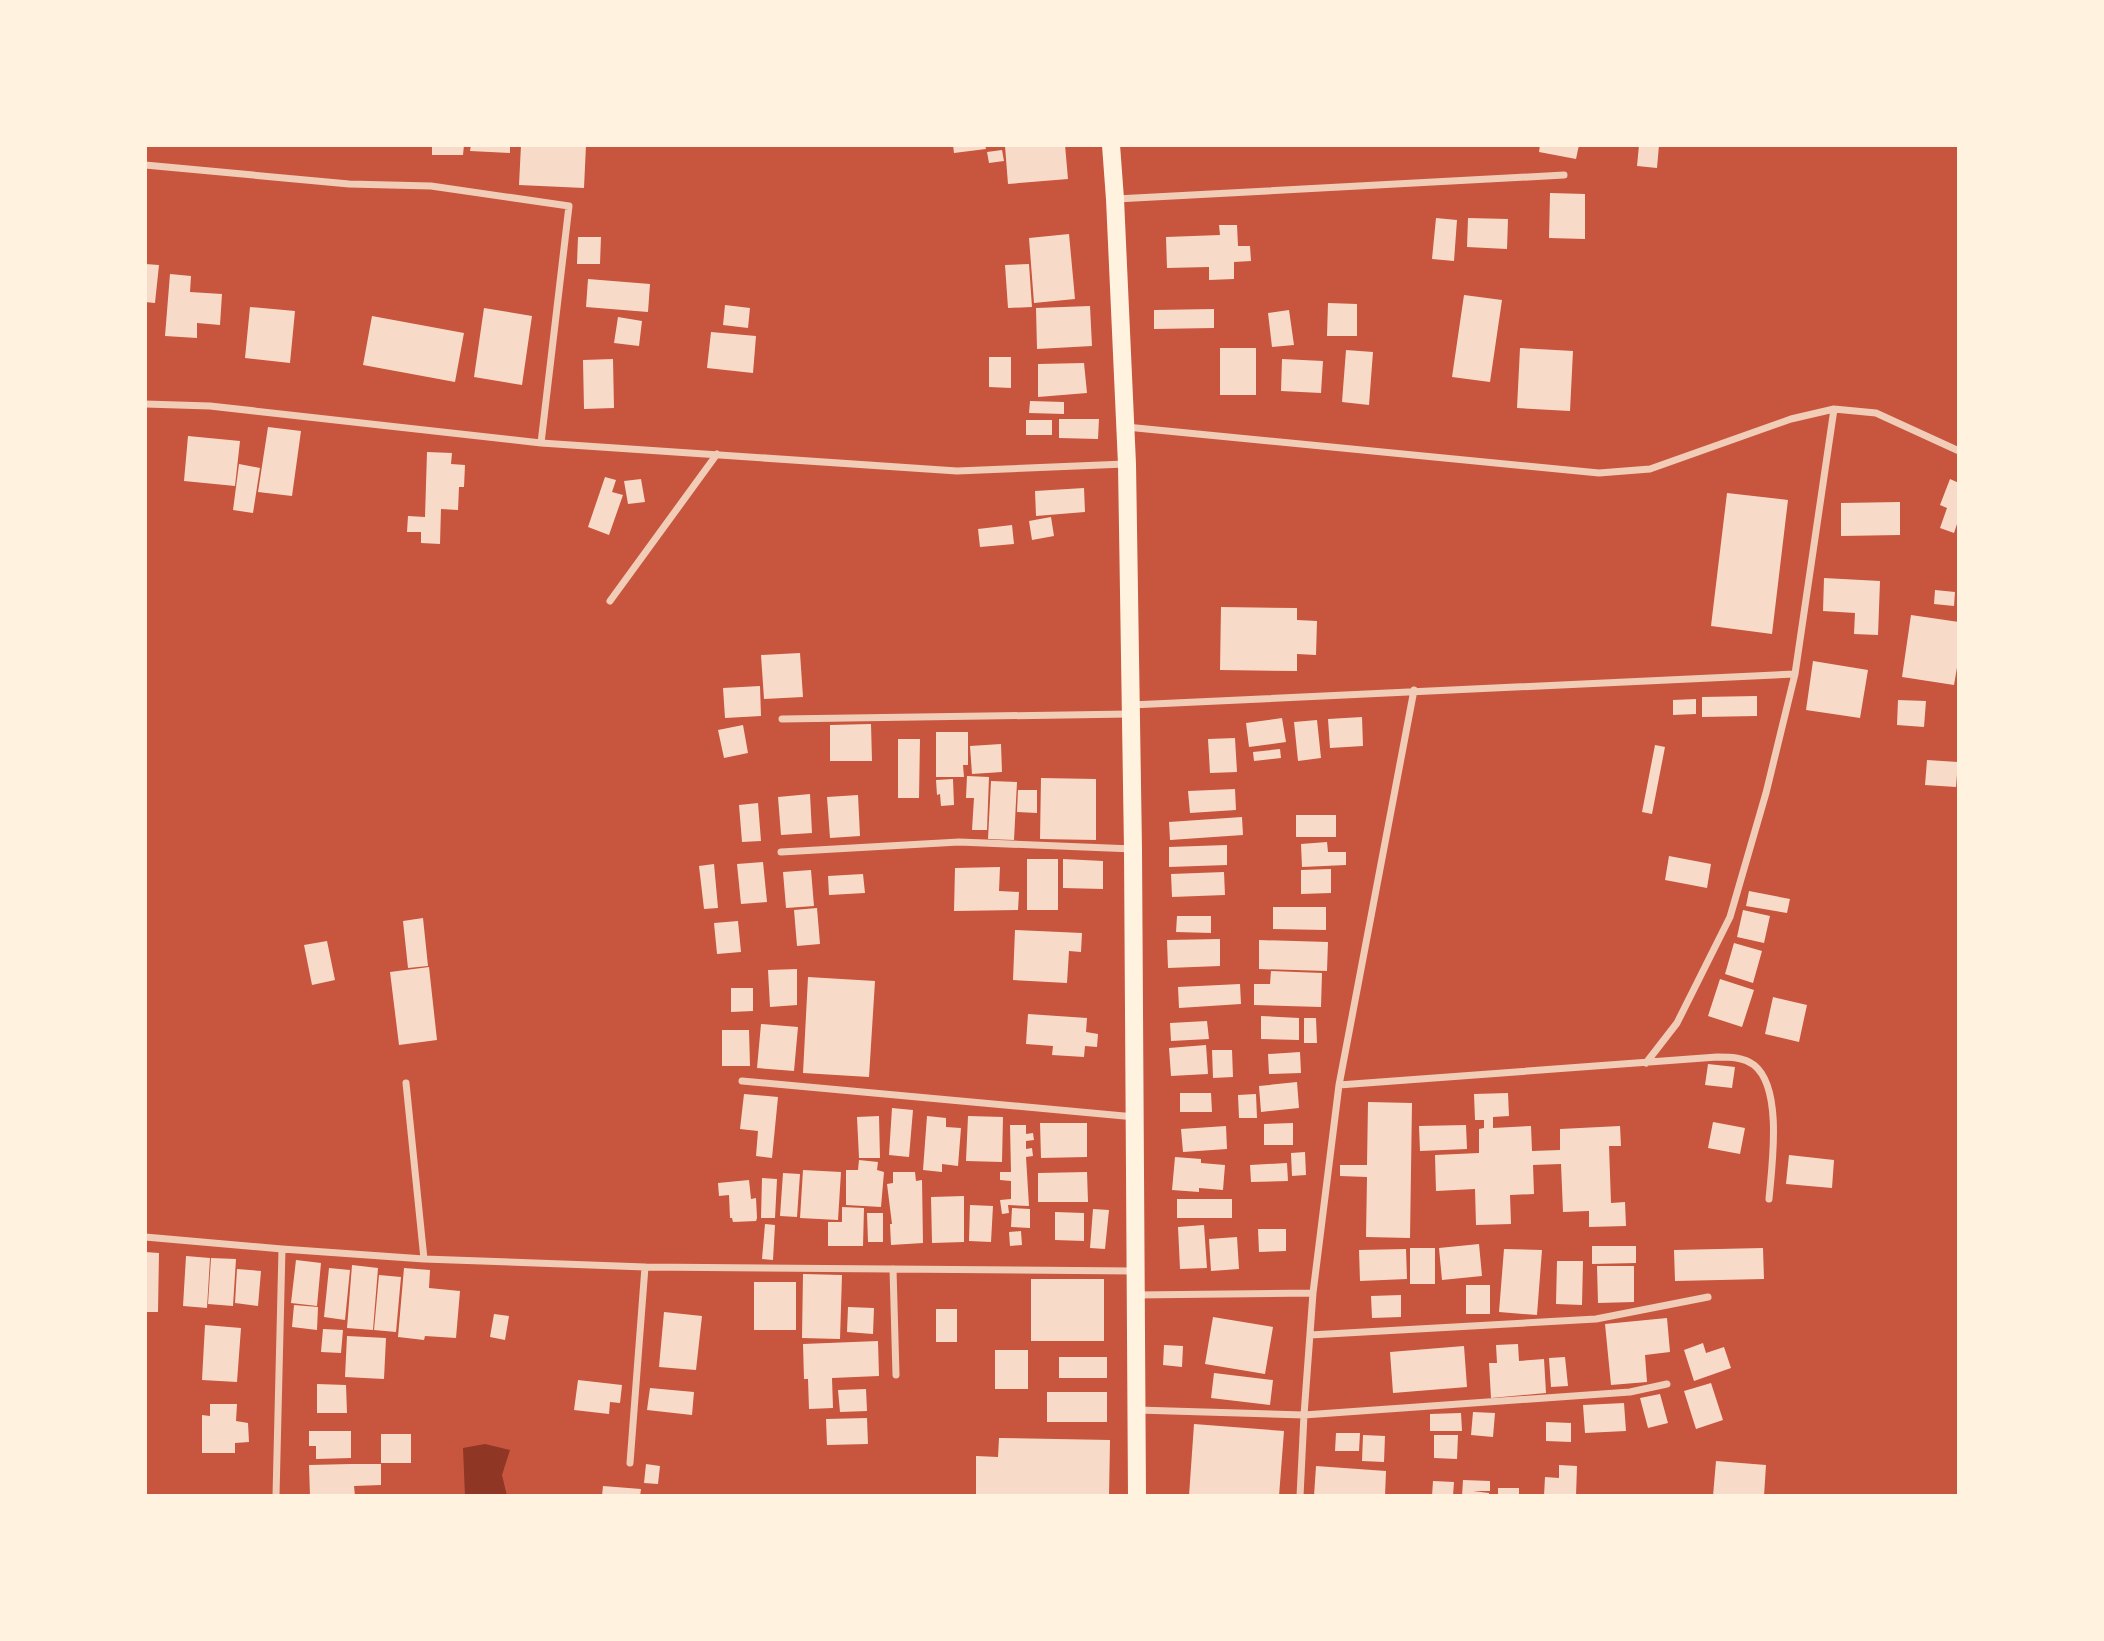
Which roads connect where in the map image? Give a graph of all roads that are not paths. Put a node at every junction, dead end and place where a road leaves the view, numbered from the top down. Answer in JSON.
{"nodes":[{"id":1,"x":1111,"y":145,"type":"edge"},
{"id":2,"x":145,"y":165,"type":"edge"},
{"id":3,"x":1564,"y":175,"type":"dead end"},
{"id":4,"x":1115,"y":199,"type":"junction"},
{"id":5,"x":145,"y":404,"type":"edge"},
{"id":6,"x":1833,"y":409,"type":"junction"},
{"id":7,"x":1126,"y":426,"type":"junction"},
{"id":8,"x":541,"y":443,"type":"junction"},
{"id":9,"x":1959,"y":451,"type":"edge"},
{"id":10,"x":717,"y":454,"type":"junction"},
{"id":11,"x":1127,"y":464,"type":"junction"},
{"id":12,"x":610,"y":601,"type":"dead end"},
{"id":13,"x":1795,"y":674,"type":"junction"},
{"id":14,"x":1414,"y":690,"type":"junction"},
{"id":15,"x":1131,"y":709,"type":"junction"},
{"id":16,"x":782,"y":719,"type":"dead end"},
{"id":17,"x":1133,"y":849,"type":"junction"},
{"id":18,"x":781,"y":852,"type":"dead end"},
{"id":19,"x":1646,"y":1063,"type":"junction"},
{"id":20,"x":742,"y":1081,"type":"dead end"},
{"id":21,"x":406,"y":1083,"type":"dead end"},
{"id":22,"x":1339,"y":1085,"type":"junction"},
{"id":23,"x":1136,"y":1117,"type":"junction"},
{"id":24,"x":1769,"y":1199,"type":"dead end"},
{"id":25,"x":145,"y":1237,"type":"edge"},
{"id":26,"x":282,"y":1249,"type":"junction"},
{"id":27,"x":424,"y":1259,"type":"junction"},
{"id":28,"x":645,"y":1267,"type":"junction"},
{"id":29,"x":893,"y":1269,"type":"junction"},
{"id":30,"x":1135,"y":1271,"type":"junction"},
{"id":31,"x":1313,"y":1293,"type":"junction"},
{"id":32,"x":1134,"y":1295,"type":"junction"},
{"id":33,"x":1708,"y":1297,"type":"dead end"},
{"id":34,"x":1310,"y":1335,"type":"junction"},
{"id":35,"x":896,"y":1375,"type":"dead end"},
{"id":36,"x":1667,"y":1384,"type":"dead end"},
{"id":37,"x":1136,"y":1410,"type":"junction"},
{"id":38,"x":1304,"y":1415,"type":"junction"},
{"id":39,"x":630,"y":1463,"type":"dead end"},
{"id":40,"x":276,"y":1496,"type":"edge"},
{"id":41,"x":1137,"y":1496,"type":"edge"},
{"id":42,"x":1300,"y":1496,"type":"edge"}],
"edges":[{"from":1,"to":4,"type":"highway"},
{"from":2,"to":8,"type":"street"},
{"from":3,"to":4,"type":"street"},
{"from":4,"to":7,"type":"highway"},
{"from":5,"to":8,"type":"street"},
{"from":6,"to":7,"type":"street"},
{"from":6,"to":9,"type":"street"},
{"from":6,"to":13,"type":"street"},
{"from":7,"to":11,"type":"highway"},
{"from":8,"to":10,"type":"street"},
{"from":10,"to":11,"type":"street"},
{"from":10,"to":12,"type":"street"},
{"from":11,"to":15,"type":"highway"},
{"from":13,"to":14,"type":"street"},
{"from":13,"to":19,"type":"street"},
{"from":14,"to":15,"type":"street"},
{"from":14,"to":22,"type":"street"},
{"from":15,"to":16,"type":"street"},
{"from":15,"to":17,"type":"highway"},
{"from":17,"to":18,"type":"street"},
{"from":17,"to":23,"type":"highway"},
{"from":19,"to":22,"type":"street"},
{"from":19,"to":24,"type":"street"},
{"from":20,"to":23,"type":"street"},
{"from":21,"to":27,"type":"street"},
{"from":22,"to":31,"type":"street"},
{"from":23,"to":30,"type":"highway"},
{"from":25,"to":26,"type":"street"},
{"from":26,"to":27,"type":"street"},
{"from":26,"to":40,"type":"street"},
{"from":27,"to":28,"type":"street"},
{"from":28,"to":29,"type":"street"},
{"from":28,"to":39,"type":"street"},
{"from":29,"to":30,"type":"street"},
{"from":29,"to":35,"type":"street"},
{"from":30,"to":32,"type":"highway"},
{"from":31,"to":32,"type":"street"},
{"from":31,"to":34,"type":"street"},
{"from":32,"to":37,"type":"highway"},
{"from":33,"to":34,"type":"street"},
{"from":34,"to":38,"type":"street"},
{"from":36,"to":38,"type":"street"},
{"from":37,"to":38,"type":"street"},
{"from":37,"to":41,"type":"highway"},
{"from":38,"to":42,"type":"street"}]}
